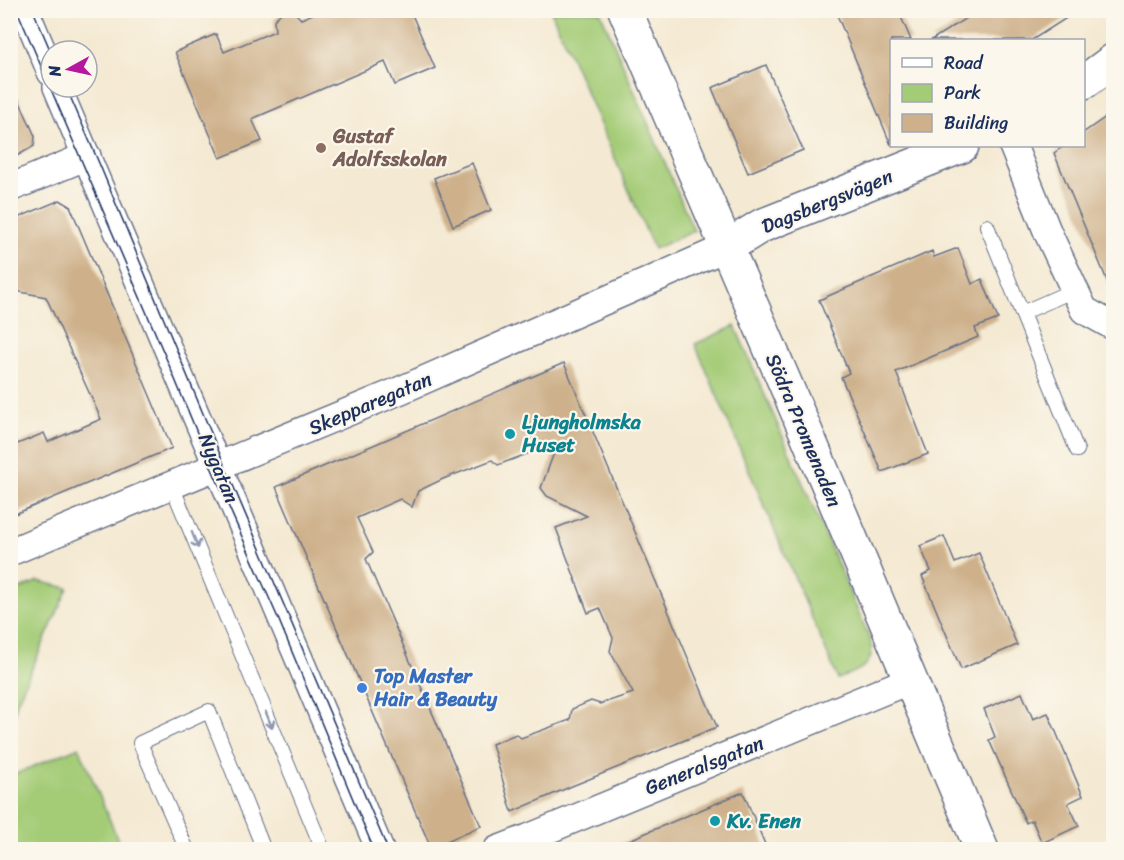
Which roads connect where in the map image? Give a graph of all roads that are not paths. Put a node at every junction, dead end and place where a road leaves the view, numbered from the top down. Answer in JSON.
{"nodes":[{"id":1,"x":25,"y":10,"type":"edge"},
{"id":2,"x":625,"y":10,"type":"edge"},
{"id":3,"x":39,"y":43,"type":"edge"},
{"id":4,"x":1113,"y":60,"type":"edge"},
{"id":5,"x":1085,"y":81,"type":"edge"},
{"id":6,"x":62,"y":99,"type":"edge"},
{"id":7,"x":959,"y":147,"type":"edge"},
{"id":8,"x":1013,"y":147,"type":"edge"},
{"id":9,"x":87,"y":156,"type":"junction"},
{"id":10,"x":10,"y":188,"type":"edge"},
{"id":11,"x":987,"y":226,"type":"dead end"},
{"id":12,"x":727,"y":247,"type":"junction"},
{"id":13,"x":1074,"y":290,"type":"junction"},
{"id":14,"x":1022,"y":313,"type":"junction"},
{"id":15,"x":1112,"y":328,"type":"edge"},
{"id":16,"x":1077,"y":450,"type":"dead end"},
{"id":17,"x":218,"y":466,"type":"junction"},
{"id":18,"x":172,"y":486,"type":"junction"},
{"id":19,"x":10,"y":552,"type":"edge"},
{"id":20,"x":910,"y":680,"type":"junction"},
{"id":21,"x":187,"y":849,"type":"edge"},
{"id":22,"x":264,"y":849,"type":"edge"},
{"id":23,"x":323,"y":849,"type":"edge"},
{"id":24,"x":380,"y":849,"type":"edge"},
{"id":25,"x":497,"y":849,"type":"edge"},
{"id":26,"x":982,"y":849,"type":"edge"}],
"edges":[{"from":1,"to":3,"type":"street"},
{"from":2,"to":12,"type":"main road","name":"Södra Promenaden"},
{"from":4,"to":5,"type":"main road"},
{"from":6,"to":9,"type":"street","name":"Nygatan"},
{"from":7,"to":12,"type":"main road","name":"Dagsbergsvägen"},
{"from":8,"to":13,"type":"street"},
{"from":9,"to":10,"type":"street"},
{"from":9,"to":17,"type":"street","name":"Nygatan"},
{"from":11,"to":14,"type":"lane"},
{"from":12,"to":17,"type":"street","name":"Skepparegatan"},
{"from":12,"to":20,"type":"main road","name":"Södra Promenaden"},
{"from":13,"to":14,"type":"lane"},
{"from":13,"to":15,"type":"street"},
{"from":14,"to":16,"type":"lane"},
{"from":17,"to":18,"type":"street","name":"Skepparegatan"},
{"from":17,"to":24,"type":"street","name":"Nygatan"},
{"from":18,"to":19,"type":"street","name":"Skepparegatan"},
{"from":18,"to":23,"type":"lane","one_way":true},
{"from":20,"to":25,"type":"street","name":"Generalsgatan"},
{"from":20,"to":26,"type":"main road","name":"Södra Promenaden"},
{"from":21,"to":22,"type":"lane"}]}
